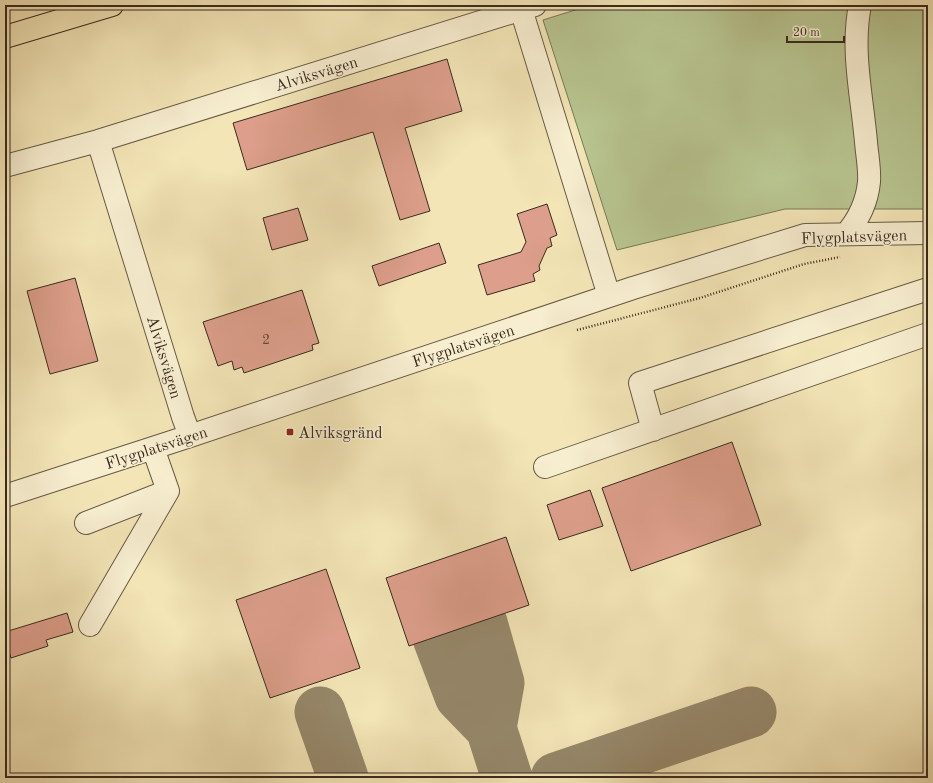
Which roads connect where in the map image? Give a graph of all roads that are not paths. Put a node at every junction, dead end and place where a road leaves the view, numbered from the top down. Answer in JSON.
{"nodes":[{"id":1,"x":112,"y":5,"type":"edge"},
{"id":2,"x":860,"y":5,"type":"edge"},
{"id":3,"x":528,"y":7,"type":"edge"},
{"id":4,"x":5,"y":37,"type":"edge"},
{"id":5,"x":98,"y":141,"type":"junction"},
{"id":6,"x":5,"y":166,"type":"edge"},
{"id":7,"x":928,"y":233,"type":"edge"},
{"id":8,"x":846,"y":234,"type":"junction"},
{"id":9,"x":928,"y":289,"type":"edge"},
{"id":10,"x":609,"y":296,"type":"junction"},
{"id":11,"x":928,"y":334,"type":"edge"},
{"id":12,"x":652,"y":430,"type":"junction"},
{"id":13,"x":190,"y":436,"type":"junction"},
{"id":14,"x":153,"y":448,"type":"junction"},
{"id":15,"x":545,"y":467,"type":"dead end"},
{"id":16,"x":168,"y":491,"type":"junction"},
{"id":17,"x":5,"y":496,"type":"edge"},
{"id":18,"x":86,"y":523,"type":"dead end"},
{"id":19,"x":90,"y":626,"type":"dead end"}],
"edges":[{"from":1,"to":4,"type":"highway"},
{"from":2,"to":8,"type":"street"},
{"from":3,"to":5,"type":"street","name":"Alviksvägen"},
{"from":3,"to":10,"type":"street"},
{"from":5,"to":6,"type":"street","name":"Alviksvägen"},
{"from":5,"to":13,"type":"street","name":"Alviksvägen"},
{"from":7,"to":8,"type":"street","name":"Flygplatsvägen"},
{"from":8,"to":10,"type":"street","name":"Flygplatsvägen"},
{"from":9,"to":12,"type":"street"},
{"from":10,"to":13,"type":"street","name":"Flygplatsvägen"},
{"from":11,"to":12,"type":"street"},
{"from":12,"to":15,"type":"street"},
{"from":13,"to":14,"type":"street","name":"Flygplatsvägen"},
{"from":14,"to":16,"type":"street"},
{"from":14,"to":17,"type":"street","name":"Flygplatsvägen"},
{"from":16,"to":18,"type":"street"},
{"from":16,"to":19,"type":"street"}]}
